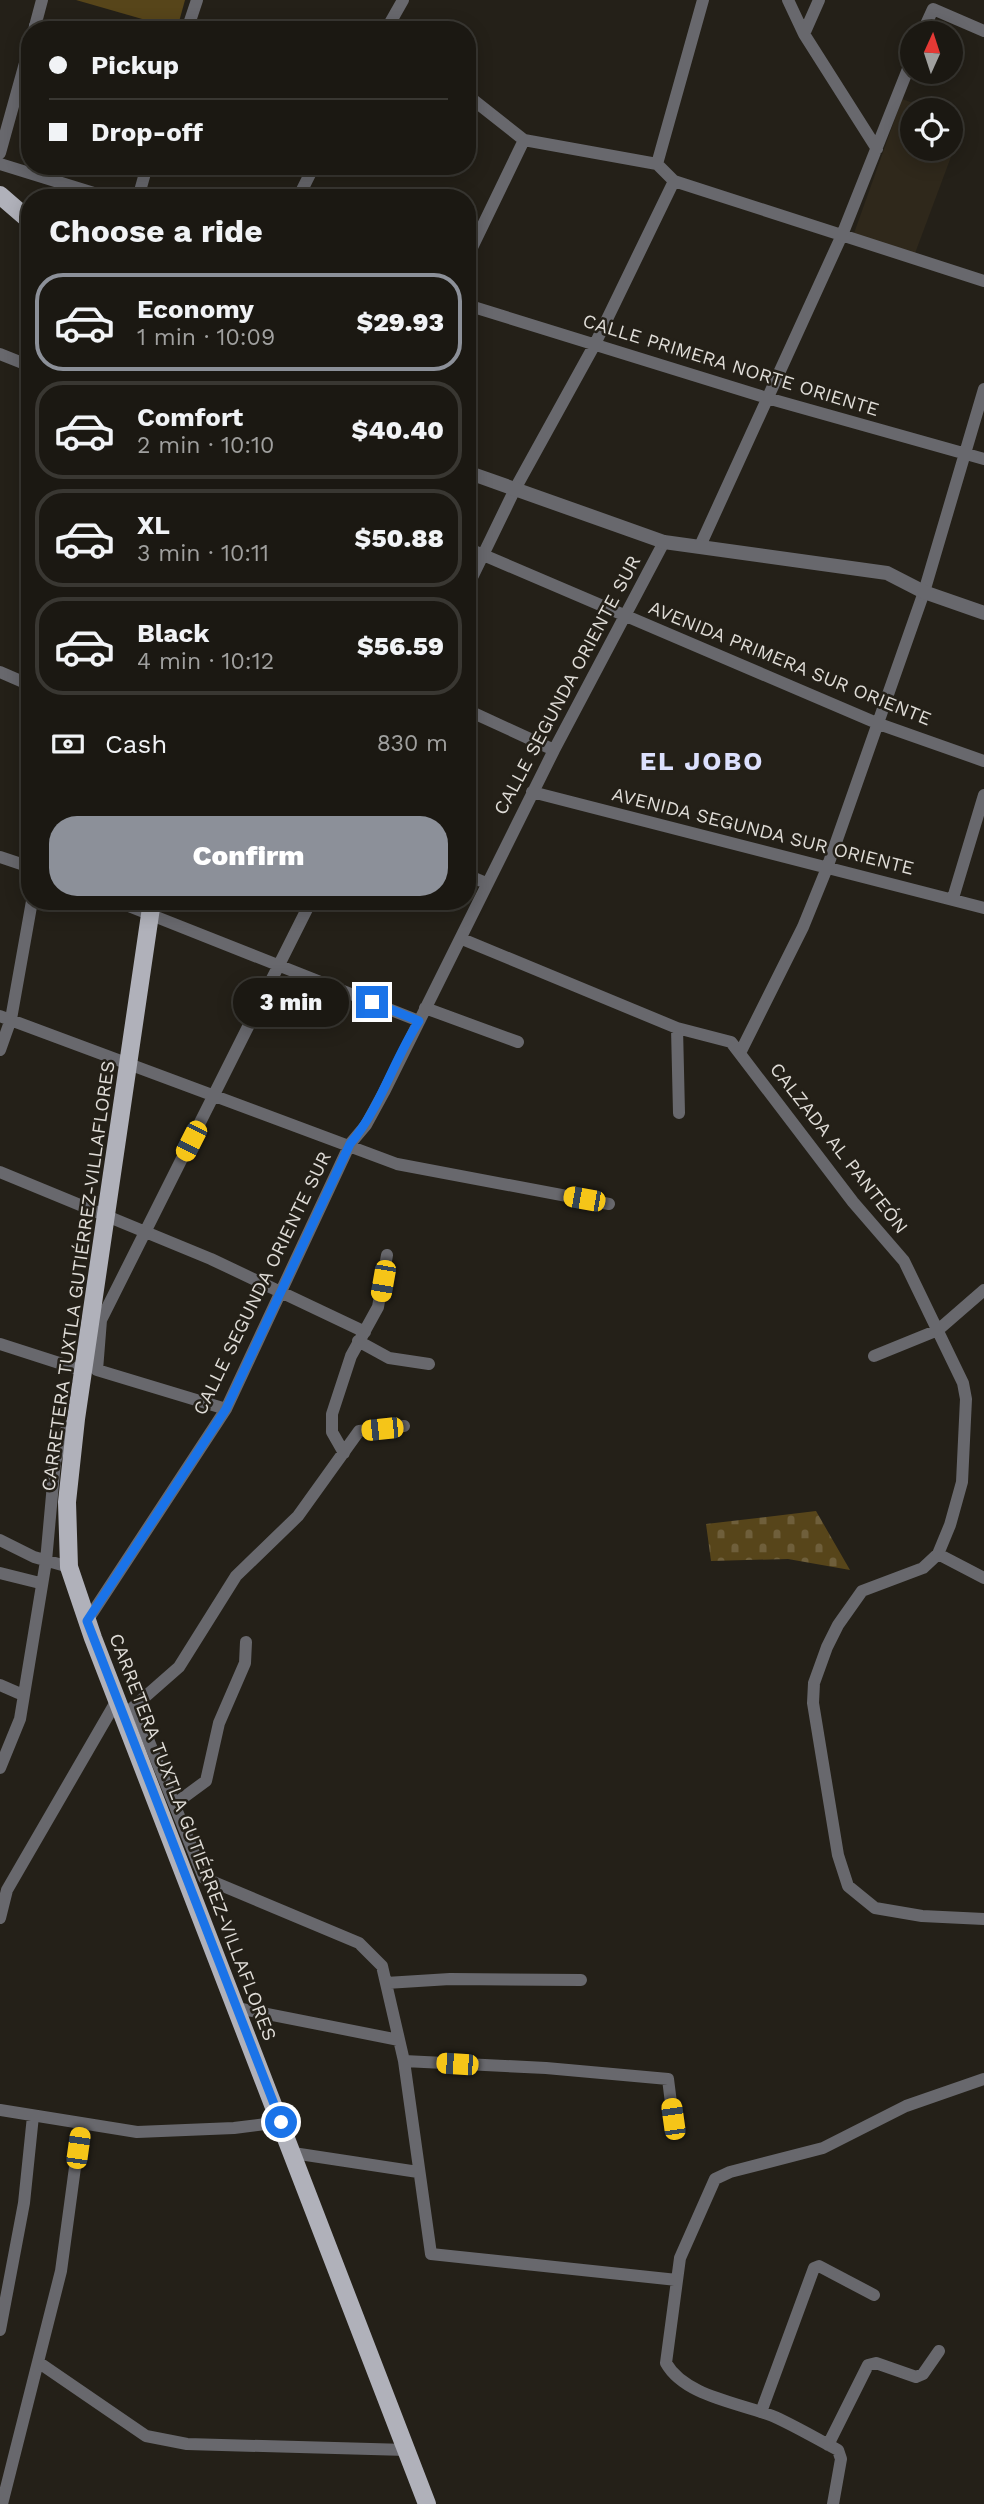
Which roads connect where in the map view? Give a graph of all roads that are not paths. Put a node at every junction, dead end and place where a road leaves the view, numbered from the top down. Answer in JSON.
{"nodes":[{"id":1,"x":42,"y":0,"type":"edge"},
{"id":2,"x":197,"y":0,"type":"edge"},
{"id":3,"x":402,"y":0,"type":"edge"},
{"id":4,"x":703,"y":0,"type":"edge"},
{"id":5,"x":788,"y":0,"type":"edge"},
{"id":6,"x":819,"y":0,"type":"edge"},
{"id":7,"x":37,"y":21,"type":"edge"},
{"id":8,"x":190,"y":21,"type":"edge"},
{"id":9,"x":391,"y":21,"type":"edge"},
{"id":10,"x":928,"y":21,"type":"edge"},
{"id":11,"x":961,"y":21,"type":"edge"},
{"id":12,"x":963,"y":22,"type":"edge"},
{"id":13,"x":984,"y":31,"type":"edge"},
{"id":14,"x":804,"y":34,"type":"junction"},
{"id":15,"x":21,"y":77,"type":"edge"},
{"id":16,"x":902,"y":84,"type":"edge"},
{"id":17,"x":476,"y":102,"type":"edge"},
{"id":18,"x":524,"y":140,"type":"junction"},
{"id":19,"x":877,"y":149,"type":"junction"},
{"id":20,"x":0,"y":153,"type":"edge"},
{"id":21,"x":0,"y":164,"type":"edge"},
{"id":22,"x":657,"y":164,"type":"junction"},
{"id":23,"x":21,"y":170,"type":"edge"},
{"id":24,"x":36,"y":175,"type":"edge"},
{"id":25,"x":674,"y":181,"type":"junction"},
{"id":26,"x":81,"y":189,"type":"edge"},
{"id":27,"x":0,"y":195,"type":"edge"},
{"id":28,"x":21,"y":213,"type":"edge"},
{"id":29,"x":842,"y":235,"type":"junction"},
{"id":30,"x":476,"y":239,"type":"edge"},
{"id":31,"x":984,"y":281,"type":"edge"},
{"id":32,"x":476,"y":308,"type":"edge"},
{"id":33,"x":595,"y":344,"type":"junction"},
{"id":34,"x":1,"y":359,"type":"edge"},
{"id":35,"x":21,"y":364,"type":"edge"},
{"id":36,"x":984,"y":389,"type":"edge"},
{"id":37,"x":767,"y":398,"type":"junction"},
{"id":38,"x":964,"y":453,"type":"junction"},
{"id":39,"x":984,"y":459,"type":"edge"},
{"id":40,"x":476,"y":474,"type":"edge"},
{"id":41,"x":515,"y":489,"type":"junction"},
{"id":42,"x":664,"y":542,"type":"junction"},
{"id":43,"x":700,"y":546,"type":"junction"},
{"id":44,"x":476,"y":552,"type":"edge"},
{"id":45,"x":483,"y":555,"type":"junction"},
{"id":46,"x":476,"y":569,"type":"edge"},
{"id":47,"x":924,"y":592,"type":"junction"},
{"id":48,"x":984,"y":613,"type":"edge"},
{"id":49,"x":624,"y":616,"type":"junction"},
{"id":50,"x":0,"y":672,"type":"edge"},
{"id":51,"x":21,"y":681,"type":"edge"},
{"id":52,"x":476,"y":714,"type":"edge"},
{"id":53,"x":879,"y":724,"type":"junction"},
{"id":54,"x":554,"y":750,"type":"junction"},
{"id":55,"x":984,"y":761,"type":"edge"},
{"id":56,"x":532,"y":792,"type":"junction"},
{"id":57,"x":984,"y":795,"type":"edge"},
{"id":58,"x":0,"y":857,"type":"edge"},
{"id":59,"x":21,"y":864,"type":"edge"},
{"id":60,"x":827,"y":868,"type":"junction"},
{"id":61,"x":476,"y":879,"type":"edge"},
{"id":62,"x":486,"y":883,"type":"junction"},
{"id":63,"x":953,"y":898,"type":"junction"},
{"id":64,"x":476,"y":906,"type":"edge"},
{"id":65,"x":984,"y":908,"type":"edge"},
{"id":66,"x":30,"y":910,"type":"edge"},
{"id":67,"x":151,"y":910,"type":"edge"},
{"id":68,"x":156,"y":910,"type":"edge"},
{"id":69,"x":307,"y":910,"type":"edge"},
{"id":70,"x":474,"y":910,"type":"edge"},
{"id":71,"x":462,"y":939,"type":"junction"},
{"id":72,"x":280,"y":965,"type":"junction"},
{"id":73,"x":425,"y":1008,"type":"junction"},
{"id":74,"x":5,"y":1017,"type":"edge"},
{"id":75,"x":419,"y":1021,"type":"junction"},
{"id":76,"x":677,"y":1028,"type":"junction"},
{"id":77,"x":518,"y":1042,"type":"dead end"},
{"id":78,"x":0,"y":1049,"type":"edge"},
{"id":79,"x":740,"y":1053,"type":"junction"},
{"id":80,"x":128,"y":1065,"type":"junction"},
{"id":81,"x":213,"y":1097,"type":"junction"},
{"id":82,"x":679,"y":1113,"type":"dead end"},
{"id":83,"x":350,"y":1144,"type":"junction"},
{"id":84,"x":0,"y":1172,"type":"edge"},
{"id":85,"x":609,"y":1204,"type":"dead end"},
{"id":86,"x":107,"y":1214,"type":"junction"},
{"id":87,"x":145,"y":1230,"type":"junction"},
{"id":88,"x":387,"y":1255,"type":"dead end"},
{"id":89,"x":984,"y":1290,"type":"edge"},
{"id":90,"x":279,"y":1291,"type":"junction"},
{"id":91,"x":96,"y":1322,"type":"junction"},
{"id":92,"x":938,"y":1330,"type":"junction"},
{"id":93,"x":361,"y":1337,"type":"junction"},
{"id":94,"x":0,"y":1344,"type":"edge"},
{"id":95,"x":874,"y":1356,"type":"dead end"},
{"id":96,"x":429,"y":1364,"type":"dead end"},
{"id":97,"x":91,"y":1371,"type":"junction"},
{"id":98,"x":226,"y":1409,"type":"junction"},
{"id":99,"x":76,"y":1419,"type":"junction"},
{"id":100,"x":404,"y":1426,"type":"dead end"},
{"id":101,"x":344,"y":1452,"type":"junction"},
{"id":102,"x":0,"y":1540,"type":"edge"},
{"id":103,"x":938,"y":1554,"type":"junction"},
{"id":104,"x":46,"y":1561,"type":"junction"},
{"id":105,"x":69,"y":1567,"type":"junction"},
{"id":106,"x":0,"y":1573,"type":"edge"},
{"id":107,"x":984,"y":1578,"type":"edge"},
{"id":108,"x":40,"y":1583,"type":"junction"},
{"id":109,"x":87,"y":1621,"type":"junction"},
{"id":110,"x":246,"y":1642,"type":"dead end"},
{"id":111,"x":0,"y":1685,"type":"edge"},
{"id":112,"x":23,"y":1695,"type":"junction"},
{"id":113,"x":125,"y":1707,"type":"junction"},
{"id":114,"x":0,"y":1768,"type":"edge"},
{"id":115,"x":176,"y":1802,"type":"junction"},
{"id":116,"x":204,"y":1878,"type":"junction"},
{"id":117,"x":196,"y":1901,"type":"junction"},
{"id":118,"x":0,"y":1918,"type":"edge"},
{"id":119,"x":984,"y":1919,"type":"edge"},
{"id":120,"x":581,"y":1980,"type":"dead end"},
{"id":121,"x":386,"y":1983,"type":"junction"},
{"id":122,"x":237,"y":2008,"type":"junction"},
{"id":123,"x":399,"y":2040,"type":"junction"},
{"id":124,"x":404,"y":2061,"type":"junction"},
{"id":125,"x":984,"y":2079,"type":"edge"},
{"id":126,"x":0,"y":2110,"type":"edge"},
{"id":127,"x":33,"y":2116,"type":"junction"},
{"id":128,"x":673,"y":2119,"type":"dead end"},
{"id":129,"x":281,"y":2122,"type":"junction"},
{"id":130,"x":81,"y":2123,"type":"junction"},
{"id":131,"x":293,"y":2153,"type":"junction"},
{"id":132,"x":418,"y":2172,"type":"junction"},
{"id":133,"x":677,"y":2280,"type":"junction"},
{"id":134,"x":874,"y":2295,"type":"dead end"},
{"id":135,"x":0,"y":2330,"type":"edge"},
{"id":136,"x":939,"y":2351,"type":"dead end"},
{"id":137,"x":38,"y":2362,"type":"junction"},
{"id":138,"x":761,"y":2412,"type":"junction"},
{"id":139,"x":828,"y":2445,"type":"junction"},
{"id":140,"x":407,"y":2450,"type":"junction"},
{"id":141,"x":2,"y":2504,"type":"edge"},
{"id":142,"x":427,"y":2504,"type":"edge"},
{"id":143,"x":833,"y":2504,"type":"edge"}],
"edges":[{"from":1,"to":7,"type":"street"},
{"from":2,"to":8,"type":"street"},
{"from":3,"to":9,"type":"street"},
{"from":4,"to":22,"type":"street"},
{"from":5,"to":14,"type":"street"},
{"from":6,"to":14,"type":"street"},
{"from":10,"to":11,"type":"street"},
{"from":12,"to":13,"type":"street"},
{"from":14,"to":19,"type":"street"},
{"from":15,"to":20,"type":"street"},
{"from":16,"to":19,"type":"street"},
{"from":17,"to":18,"type":"street"},
{"from":18,"to":22,"type":"street"},
{"from":18,"to":30,"type":"street"},
{"from":19,"to":29,"type":"street"},
{"from":21,"to":23,"type":"street"},
{"from":22,"to":25,"type":"street"},
{"from":24,"to":26,"type":"street"},
{"from":25,"to":29,"type":"street"},
{"from":25,"to":33,"type":"street"},
{"from":27,"to":28,"type":"main road"},
{"from":29,"to":31,"type":"street"},
{"from":29,"to":37,"type":"street"},
{"from":32,"to":33,"type":"street","name":"CALLE PRIMERA NORTE ORIENTE"},
{"from":33,"to":37,"type":"street","name":"CALLE PRIMERA NORTE ORIENTE"},
{"from":33,"to":41,"type":"street"},
{"from":34,"to":35,"type":"street"},
{"from":36,"to":38,"type":"street"},
{"from":37,"to":38,"type":"street","name":"CALLE PRIMERA NORTE ORIENTE"},
{"from":37,"to":43,"type":"street"},
{"from":38,"to":39,"type":"street","name":"CALLE PRIMERA NORTE ORIENTE"},
{"from":38,"to":47,"type":"street"},
{"from":40,"to":41,"type":"street"},
{"from":41,"to":42,"type":"street"},
{"from":41,"to":45,"type":"street"},
{"from":42,"to":43,"type":"street"},
{"from":42,"to":49,"type":"street","name":"CALLE SEGUNDA ORIENTE SUR"},
{"from":43,"to":47,"type":"street"},
{"from":44,"to":45,"type":"street","name":"AVENIDA PRIMERA SUR ORIENTE"},
{"from":45,"to":46,"type":"street"},
{"from":45,"to":49,"type":"street","name":"AVENIDA PRIMERA SUR ORIENTE"},
{"from":47,"to":48,"type":"street"},
{"from":47,"to":53,"type":"street"},
{"from":49,"to":53,"type":"street","name":"AVENIDA PRIMERA SUR ORIENTE"},
{"from":49,"to":54,"type":"street","name":"CALLE SEGUNDA ORIENTE SUR"},
{"from":50,"to":51,"type":"street"},
{"from":52,"to":54,"type":"street"},
{"from":53,"to":55,"type":"street","name":"AVENIDA PRIMERA SUR ORIENTE"},
{"from":53,"to":60,"type":"street"},
{"from":54,"to":56,"type":"street","name":"CALLE SEGUNDA ORIENTE SUR"},
{"from":56,"to":60,"type":"street","name":"AVENIDA SEGUNDA SUR ORIENTE"},
{"from":56,"to":62,"type":"street","name":"CALLE SEGUNDA ORIENTE SUR"},
{"from":57,"to":63,"type":"street"},
{"from":58,"to":59,"type":"street"},
{"from":60,"to":63,"type":"street","name":"AVENIDA SEGUNDA SUR ORIENTE"},
{"from":60,"to":79,"type":"street"},
{"from":61,"to":62,"type":"street"},
{"from":62,"to":64,"type":"street","name":"CALLE SEGUNDA ORIENTE SUR"},
{"from":63,"to":65,"type":"street","name":"AVENIDA SEGUNDA SUR ORIENTE"},
{"from":66,"to":74,"type":"street"},
{"from":67,"to":80,"type":"main road","name":"CARRETERA TUXTLA GUTIÉRREZ-VILLAFLORES"},
{"from":68,"to":72,"type":"street"},
{"from":69,"to":72,"type":"street"},
{"from":70,"to":71,"type":"street","name":"CALLE SEGUNDA ORIENTE SUR"},
{"from":71,"to":73,"type":"street","name":"CALLE SEGUNDA ORIENTE SUR"},
{"from":71,"to":76,"type":"street","name":"CALZADA AL PANTEÓN"},
{"from":72,"to":75,"type":"street"},
{"from":72,"to":81,"type":"street"},
{"from":73,"to":75,"type":"street","name":"CALLE SEGUNDA ORIENTE SUR"},
{"from":73,"to":77,"type":"street"},
{"from":74,"to":78,"type":"street"},
{"from":74,"to":80,"type":"street"},
{"from":75,"to":83,"type":"street","name":"CALLE SEGUNDA ORIENTE SUR"},
{"from":76,"to":79,"type":"street","name":"CALZADA AL PANTEÓN"},
{"from":76,"to":82,"type":"street"},
{"from":79,"to":92,"type":"street","name":"CALZADA AL PANTEÓN"},
{"from":80,"to":81,"type":"street"},
{"from":80,"to":86,"type":"main road","name":"CARRETERA TUXTLA GUTIÉRREZ-VILLAFLORES"},
{"from":81,"to":83,"type":"street"},
{"from":81,"to":87,"type":"street"},
{"from":83,"to":85,"type":"street"},
{"from":83,"to":90,"type":"street","name":"CALLE SEGUNDA ORIENTE SUR"},
{"from":84,"to":86,"type":"street"},
{"from":86,"to":87,"type":"street"},
{"from":86,"to":91,"type":"main road","name":"CARRETERA TUXTLA GUTIÉRREZ-VILLAFLORES"},
{"from":87,"to":90,"type":"street"},
{"from":87,"to":91,"type":"street"},
{"from":88,"to":93,"type":"street"},
{"from":89,"to":92,"type":"street"},
{"from":90,"to":93,"type":"street"},
{"from":90,"to":98,"type":"street","name":"CALLE SEGUNDA ORIENTE SUR"},
{"from":91,"to":97,"type":"main road","name":"CARRETERA TUXTLA GUTIÉRREZ-VILLAFLORES"},
{"from":92,"to":95,"type":"street"},
{"from":92,"to":103,"type":"street","name":"CALZADA AL PANTEÓN"},
{"from":93,"to":96,"type":"street"},
{"from":93,"to":101,"type":"street"},
{"from":94,"to":97,"type":"street"},
{"from":97,"to":98,"type":"street"},
{"from":97,"to":99,"type":"main road","name":"CARRETERA TUXTLA GUTIÉRREZ-VILLAFLORES"},
{"from":98,"to":109,"type":"street","name":"CALLE SEGUNDA ORIENTE SUR"},
{"from":99,"to":104,"type":"street"},
{"from":99,"to":105,"type":"main road","name":"CARRETERA TUXTLA GUTIÉRREZ-VILLAFLORES"},
{"from":100,"to":101,"type":"street"},
{"from":101,"to":113,"type":"street"},
{"from":102,"to":104,"type":"street"},
{"from":103,"to":107,"type":"street"},
{"from":103,"to":119,"type":"street"},
{"from":104,"to":105,"type":"street"},
{"from":104,"to":108,"type":"street"},
{"from":105,"to":109,"type":"main road","name":"CARRETERA TUXTLA GUTIÉRREZ-VILLAFLORES"},
{"from":106,"to":108,"type":"street"},
{"from":108,"to":112,"type":"street"},
{"from":109,"to":113,"type":"main road","name":"CARRETERA TUXTLA GUTIÉRREZ-VILLAFLORES"},
{"from":110,"to":115,"type":"street"},
{"from":111,"to":112,"type":"street"},
{"from":112,"to":114,"type":"street"},
{"from":113,"to":115,"type":"street"},
{"from":113,"to":117,"type":"main road","name":"CARRETERA TUXTLA GUTIÉRREZ-VILLAFLORES"},
{"from":113,"to":118,"type":"street"},
{"from":115,"to":116,"type":"street"},
{"from":116,"to":117,"type":"street"},
{"from":116,"to":121,"type":"street"},
{"from":117,"to":122,"type":"main road","name":"CARRETERA TUXTLA GUTIÉRREZ-VILLAFLORES"},
{"from":120,"to":121,"type":"street"},
{"from":121,"to":123,"type":"street"},
{"from":122,"to":123,"type":"street"},
{"from":122,"to":129,"type":"main road","name":"CARRETERA TUXTLA GUTIÉRREZ-VILLAFLORES"},
{"from":123,"to":124,"type":"street"},
{"from":124,"to":128,"type":"street"},
{"from":124,"to":132,"type":"street"},
{"from":125,"to":133,"type":"street"},
{"from":126,"to":127,"type":"street"},
{"from":127,"to":130,"type":"street"},
{"from":127,"to":135,"type":"street"},
{"from":129,"to":130,"type":"street"},
{"from":129,"to":131,"type":"main road","name":"CARRETERA TUXTLA GUTIÉRREZ-VILLAFLORES"},
{"from":130,"to":137,"type":"street"},
{"from":131,"to":132,"type":"street"},
{"from":131,"to":140,"type":"main road","name":"CARRETERA TUXTLA GUTIÉRREZ-VILLAFLORES"},
{"from":132,"to":133,"type":"street"},
{"from":133,"to":138,"type":"street"},
{"from":134,"to":138,"type":"street"},
{"from":136,"to":139,"type":"street"},
{"from":137,"to":140,"type":"street"},
{"from":137,"to":141,"type":"street"},
{"from":138,"to":139,"type":"street"},
{"from":139,"to":143,"type":"street"},
{"from":140,"to":142,"type":"main road","name":"CARRETERA TUXTLA GUTIÉRREZ-VILLAFLORES"}]}
